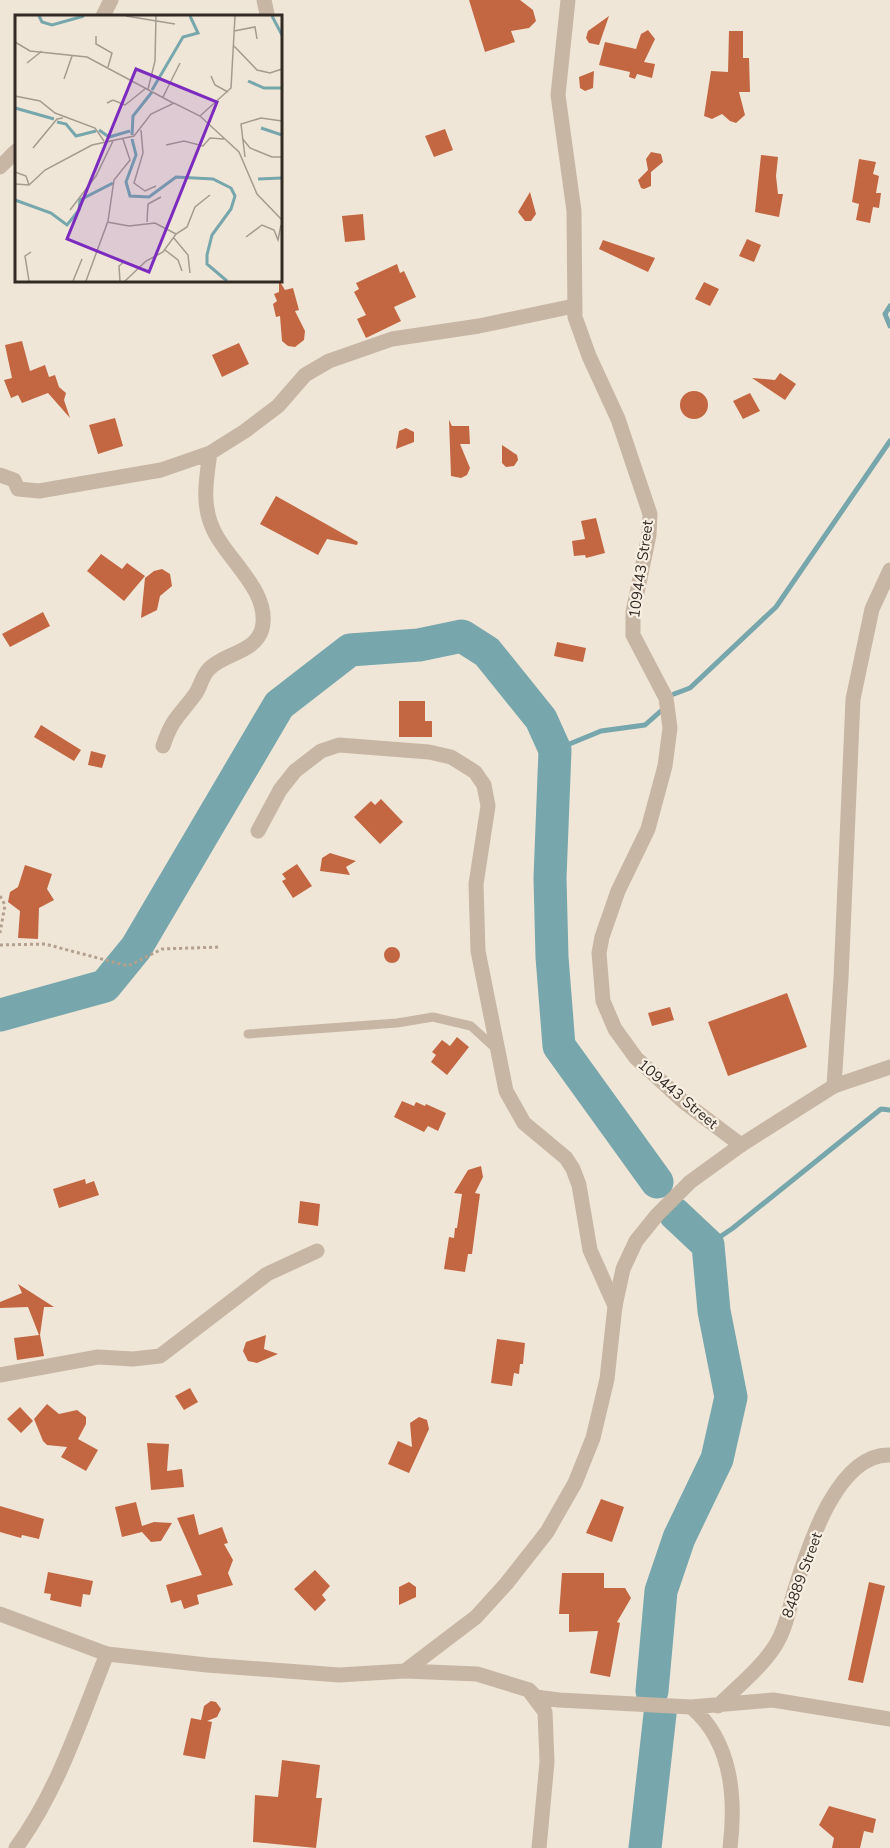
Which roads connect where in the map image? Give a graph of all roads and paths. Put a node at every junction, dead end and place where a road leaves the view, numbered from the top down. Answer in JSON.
{"nodes":[{"id":1,"x":111,"y":0,"type":"edge"},
{"id":2,"x":568,"y":0,"type":"edge"},
{"id":3,"x":104,"y":15,"type":"edge"},
{"id":4,"x":15,"y":152,"type":"edge"},
{"id":5,"x":0,"y":167,"type":"edge"},
{"id":6,"x":574,"y":306,"type":"junction"},
{"id":7,"x":210,"y":453,"type":"junction"},
{"id":8,"x":0,"y":475,"type":"edge"},
{"id":9,"x":890,"y":570,"type":"edge"},
{"id":10,"x":163,"y":746,"type":"dead end"},
{"id":11,"x":258,"y":831,"type":"dead end"},
{"id":12,"x":0,"y":896,"type":"edge"},
{"id":13,"x":0,"y":933,"type":"edge"},
{"id":14,"x":0,"y":945,"type":"edge"},
{"id":15,"x":220,"y":947,"type":"dead end"},
{"id":16,"x":248,"y":1034,"type":"dead end"},
{"id":17,"x":496,"y":1048,"type":"junction"},
{"id":18,"x":890,"y":1067,"type":"edge"},
{"id":19,"x":834,"y":1086,"type":"junction"},
{"id":20,"x":741,"y":1145,"type":"junction"},
{"id":21,"x":317,"y":1251,"type":"dead end"},
{"id":22,"x":615,"y":1306,"type":"junction"},
{"id":23,"x":0,"y":1375,"type":"edge"},
{"id":24,"x":890,"y":1455,"type":"edge"},
{"id":25,"x":0,"y":1614,"type":"edge"},
{"id":26,"x":107,"y":1654,"type":"junction"},
{"id":27,"x":405,"y":1671,"type":"junction"},
{"id":28,"x":529,"y":1690,"type":"junction"},
{"id":29,"x":718,"y":1706,"type":"junction"},
{"id":30,"x":691,"y":1707,"type":"junction"},
{"id":31,"x":890,"y":1719,"type":"edge"},
{"id":32,"x":16,"y":1848,"type":"edge"},
{"id":33,"x":539,"y":1848,"type":"edge"},
{"id":34,"x":730,"y":1848,"type":"edge"}],
"edges":[{"from":1,"to":3,"type":"street"},
{"from":2,"to":6,"type":"street","name":"109443 Street"},
{"from":4,"to":5,"type":"street"},
{"from":6,"to":7,"type":"street"},
{"from":6,"to":20,"type":"street","name":"109443 Street"},
{"from":7,"to":8,"type":"street"},
{"from":7,"to":10,"type":"street"},
{"from":9,"to":19,"type":"street"},
{"from":11,"to":17,"type":"street"},
{"from":12,"to":13,"type":"path"},
{"from":14,"to":15,"type":"path"},
{"from":16,"to":17,"type":"lane"},
{"from":17,"to":22,"type":"street"},
{"from":18,"to":19,"type":"street"},
{"from":19,"to":20,"type":"street"},
{"from":20,"to":22,"type":"street"},
{"from":21,"to":23,"type":"street"},
{"from":22,"to":27,"type":"street"},
{"from":24,"to":29,"type":"street","name":"84889 Street"},
{"from":25,"to":26,"type":"street"},
{"from":26,"to":27,"type":"street"},
{"from":26,"to":32,"type":"street"},
{"from":27,"to":28,"type":"street"},
{"from":28,"to":30,"type":"street"},
{"from":28,"to":33,"type":"street"},
{"from":29,"to":30,"type":"street"},
{"from":29,"to":31,"type":"street"},
{"from":30,"to":34,"type":"street"}]}
